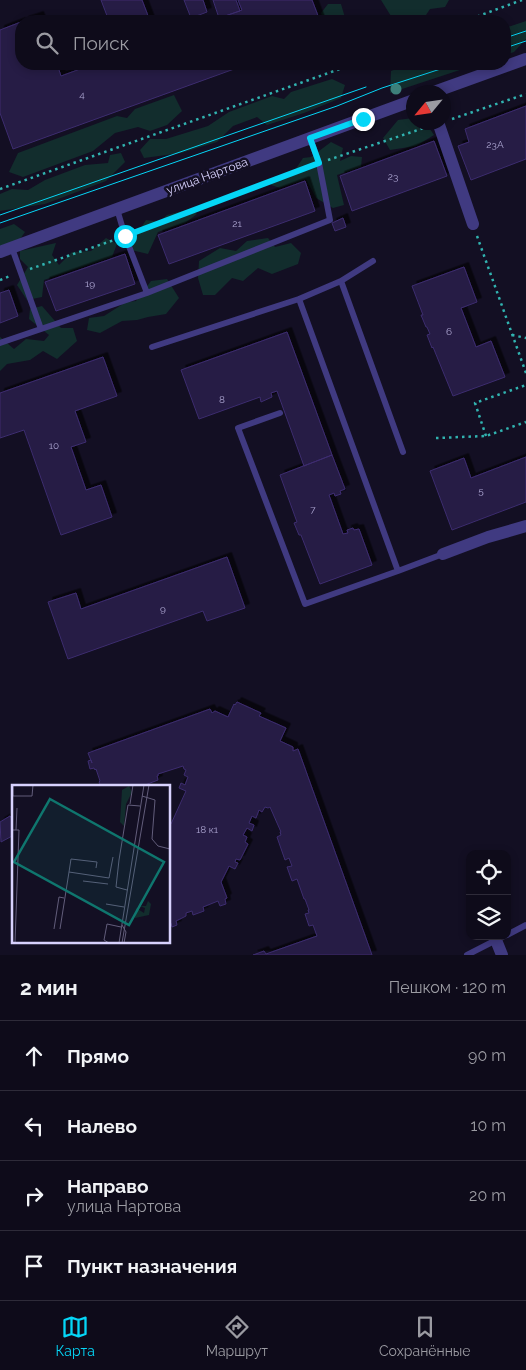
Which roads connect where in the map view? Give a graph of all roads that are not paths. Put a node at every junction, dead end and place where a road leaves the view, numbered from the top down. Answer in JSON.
{"nodes":[{"id":1,"x":526,"y":59,"type":"edge"},
{"id":2,"x":511,"y":64,"type":"edge"},
{"id":3,"x":495,"y":70,"type":"edge"},
{"id":4,"x":451,"y":86,"type":"edge"},
{"id":5,"x":406,"y":103,"type":"edge"},
{"id":6,"x":443,"y":130,"type":"edge"},
{"id":7,"x":310,"y":138,"type":"junction"},
{"id":8,"x":116,"y":209,"type":"junction"},
{"id":9,"x":473,"y":224,"type":"road end"},
{"id":10,"x":12,"y":248,"type":"junction"},
{"id":11,"x":0,"y":252,"type":"edge"},
{"id":12,"x":373,"y":261,"type":"dead end"},
{"id":13,"x":341,"y":281,"type":"junction"},
{"id":14,"x":147,"y":293,"type":"junction"},
{"id":15,"x":298,"y":299,"type":"junction"},
{"id":16,"x":41,"y":329,"type":"junction"},
{"id":17,"x":0,"y":343,"type":"edge"},
{"id":18,"x":152,"y":347,"type":"dead end"},
{"id":19,"x":280,"y":413,"type":"dead end"},
{"id":20,"x":404,"y":452,"type":"dead end"},
{"id":21,"x":526,"y":526,"type":"edge"},
{"id":22,"x":443,"y":554,"type":"joint"},
{"id":23,"x":398,"y":571,"type":"junction"},
{"id":24,"x":526,"y":925,"type":"edge"},
{"id":25,"x":511,"y":932,"type":"edge"},
{"id":26,"x":496,"y":940,"type":"edge"},
{"id":27,"x":502,"y":940,"type":"edge"},
{"id":28,"x":467,"y":955,"type":"edge"},
{"id":29,"x":502,"y":955,"type":"edge"}],
"edges":[{"from":1,"to":2,"type":"street"},
{"from":3,"to":4,"type":"street"},
{"from":5,"to":7,"type":"street","name":"улица Нартова"},
{"from":6,"to":9,"type":"street"},
{"from":7,"to":8,"type":"street","name":"улица Нартова"},
{"from":7,"to":14,"type":"lane"},
{"from":8,"to":10,"type":"street","name":"улица Нартова"},
{"from":8,"to":14,"type":"lane"},
{"from":10,"to":11,"type":"street","name":"улица Нартова"},
{"from":10,"to":16,"type":"lane"},
{"from":12,"to":13,"type":"lane"},
{"from":13,"to":15,"type":"lane"},
{"from":13,"to":20,"type":"lane"},
{"from":14,"to":16,"type":"lane"},
{"from":15,"to":18,"type":"lane"},
{"from":15,"to":23,"type":"lane"},
{"from":16,"to":17,"type":"lane"},
{"from":19,"to":23,"type":"lane"},
{"from":21,"to":22,"type":"street"},
{"from":22,"to":23,"type":"lane"},
{"from":24,"to":25,"type":"lane"},
{"from":26,"to":28,"type":"lane"},
{"from":27,"to":29,"type":"street"}]}
